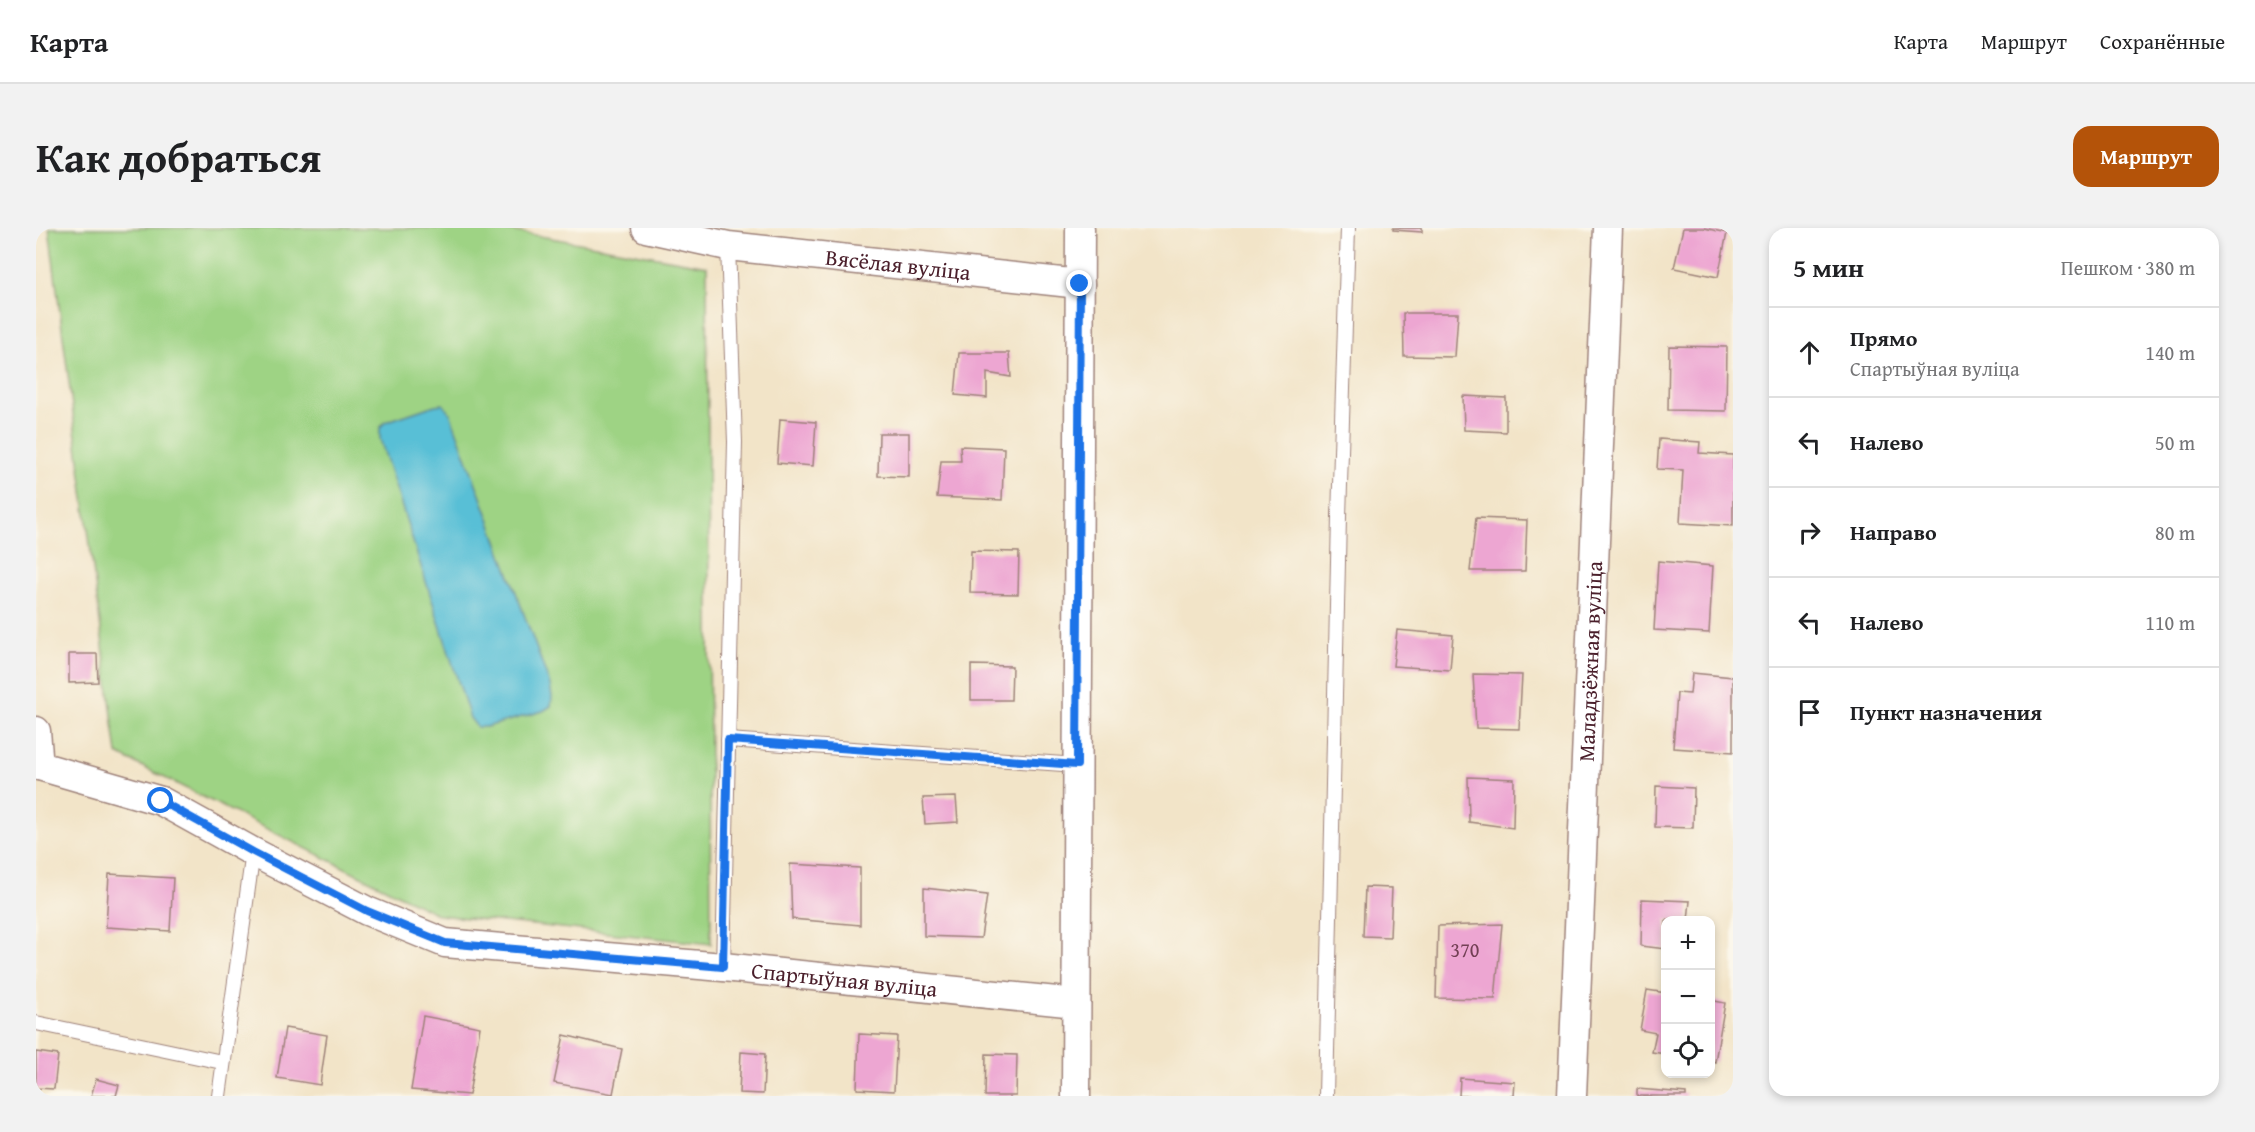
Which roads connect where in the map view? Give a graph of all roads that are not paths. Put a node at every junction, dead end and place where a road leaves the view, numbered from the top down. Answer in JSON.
{"nodes":[{"id":1,"x":646,"y":228,"type":"edge"},
{"id":2,"x":1080,"y":228,"type":"edge"},
{"id":3,"x":1348,"y":228,"type":"edge"},
{"id":4,"x":1608,"y":228,"type":"edge"},
{"id":5,"x":728,"y":246,"type":"junction"},
{"id":6,"x":1080,"y":284,"type":"junction"},
{"id":7,"x":36,"y":731,"type":"edge"},
{"id":8,"x":728,"y":740,"type":"junction"},
{"id":9,"x":38,"y":765,"type":"edge"},
{"id":10,"x":1077,"y":765,"type":"junction"},
{"id":11,"x":253,"y":852,"type":"junction"},
{"id":12,"x":723,"y":967,"type":"junction"},
{"id":13,"x":1076,"y":1003,"type":"junction"},
{"id":14,"x":36,"y":1023,"type":"edge"},
{"id":15,"x":222,"y":1062,"type":"junction"},
{"id":16,"x":219,"y":1096,"type":"edge"},
{"id":17,"x":1076,"y":1096,"type":"edge"},
{"id":18,"x":1326,"y":1096,"type":"edge"},
{"id":19,"x":1572,"y":1096,"type":"edge"}],
"edges":[{"from":1,"to":5,"type":"street","name":"Вясёлая вуліца"},
{"from":2,"to":6,"type":"street"},
{"from":3,"to":18,"type":"lane"},
{"from":4,"to":19,"type":"street","name":"Маладзёжная вуліца"},
{"from":5,"to":6,"type":"street","name":"Вясёлая вуліца"},
{"from":5,"to":8,"type":"lane"},
{"from":6,"to":10,"type":"street"},
{"from":7,"to":9,"type":"street","name":"Спартыўная вуліца"},
{"from":8,"to":10,"type":"lane"},
{"from":8,"to":12,"type":"lane"},
{"from":9,"to":11,"type":"street","name":"Спартыўная вуліца"},
{"from":10,"to":13,"type":"street"},
{"from":11,"to":12,"type":"street","name":"Спартыўная вуліца"},
{"from":11,"to":15,"type":"lane"},
{"from":12,"to":13,"type":"street","name":"Спартыўная вуліца"},
{"from":13,"to":17,"type":"street"},
{"from":14,"to":15,"type":"lane"},
{"from":15,"to":16,"type":"lane"}]}
